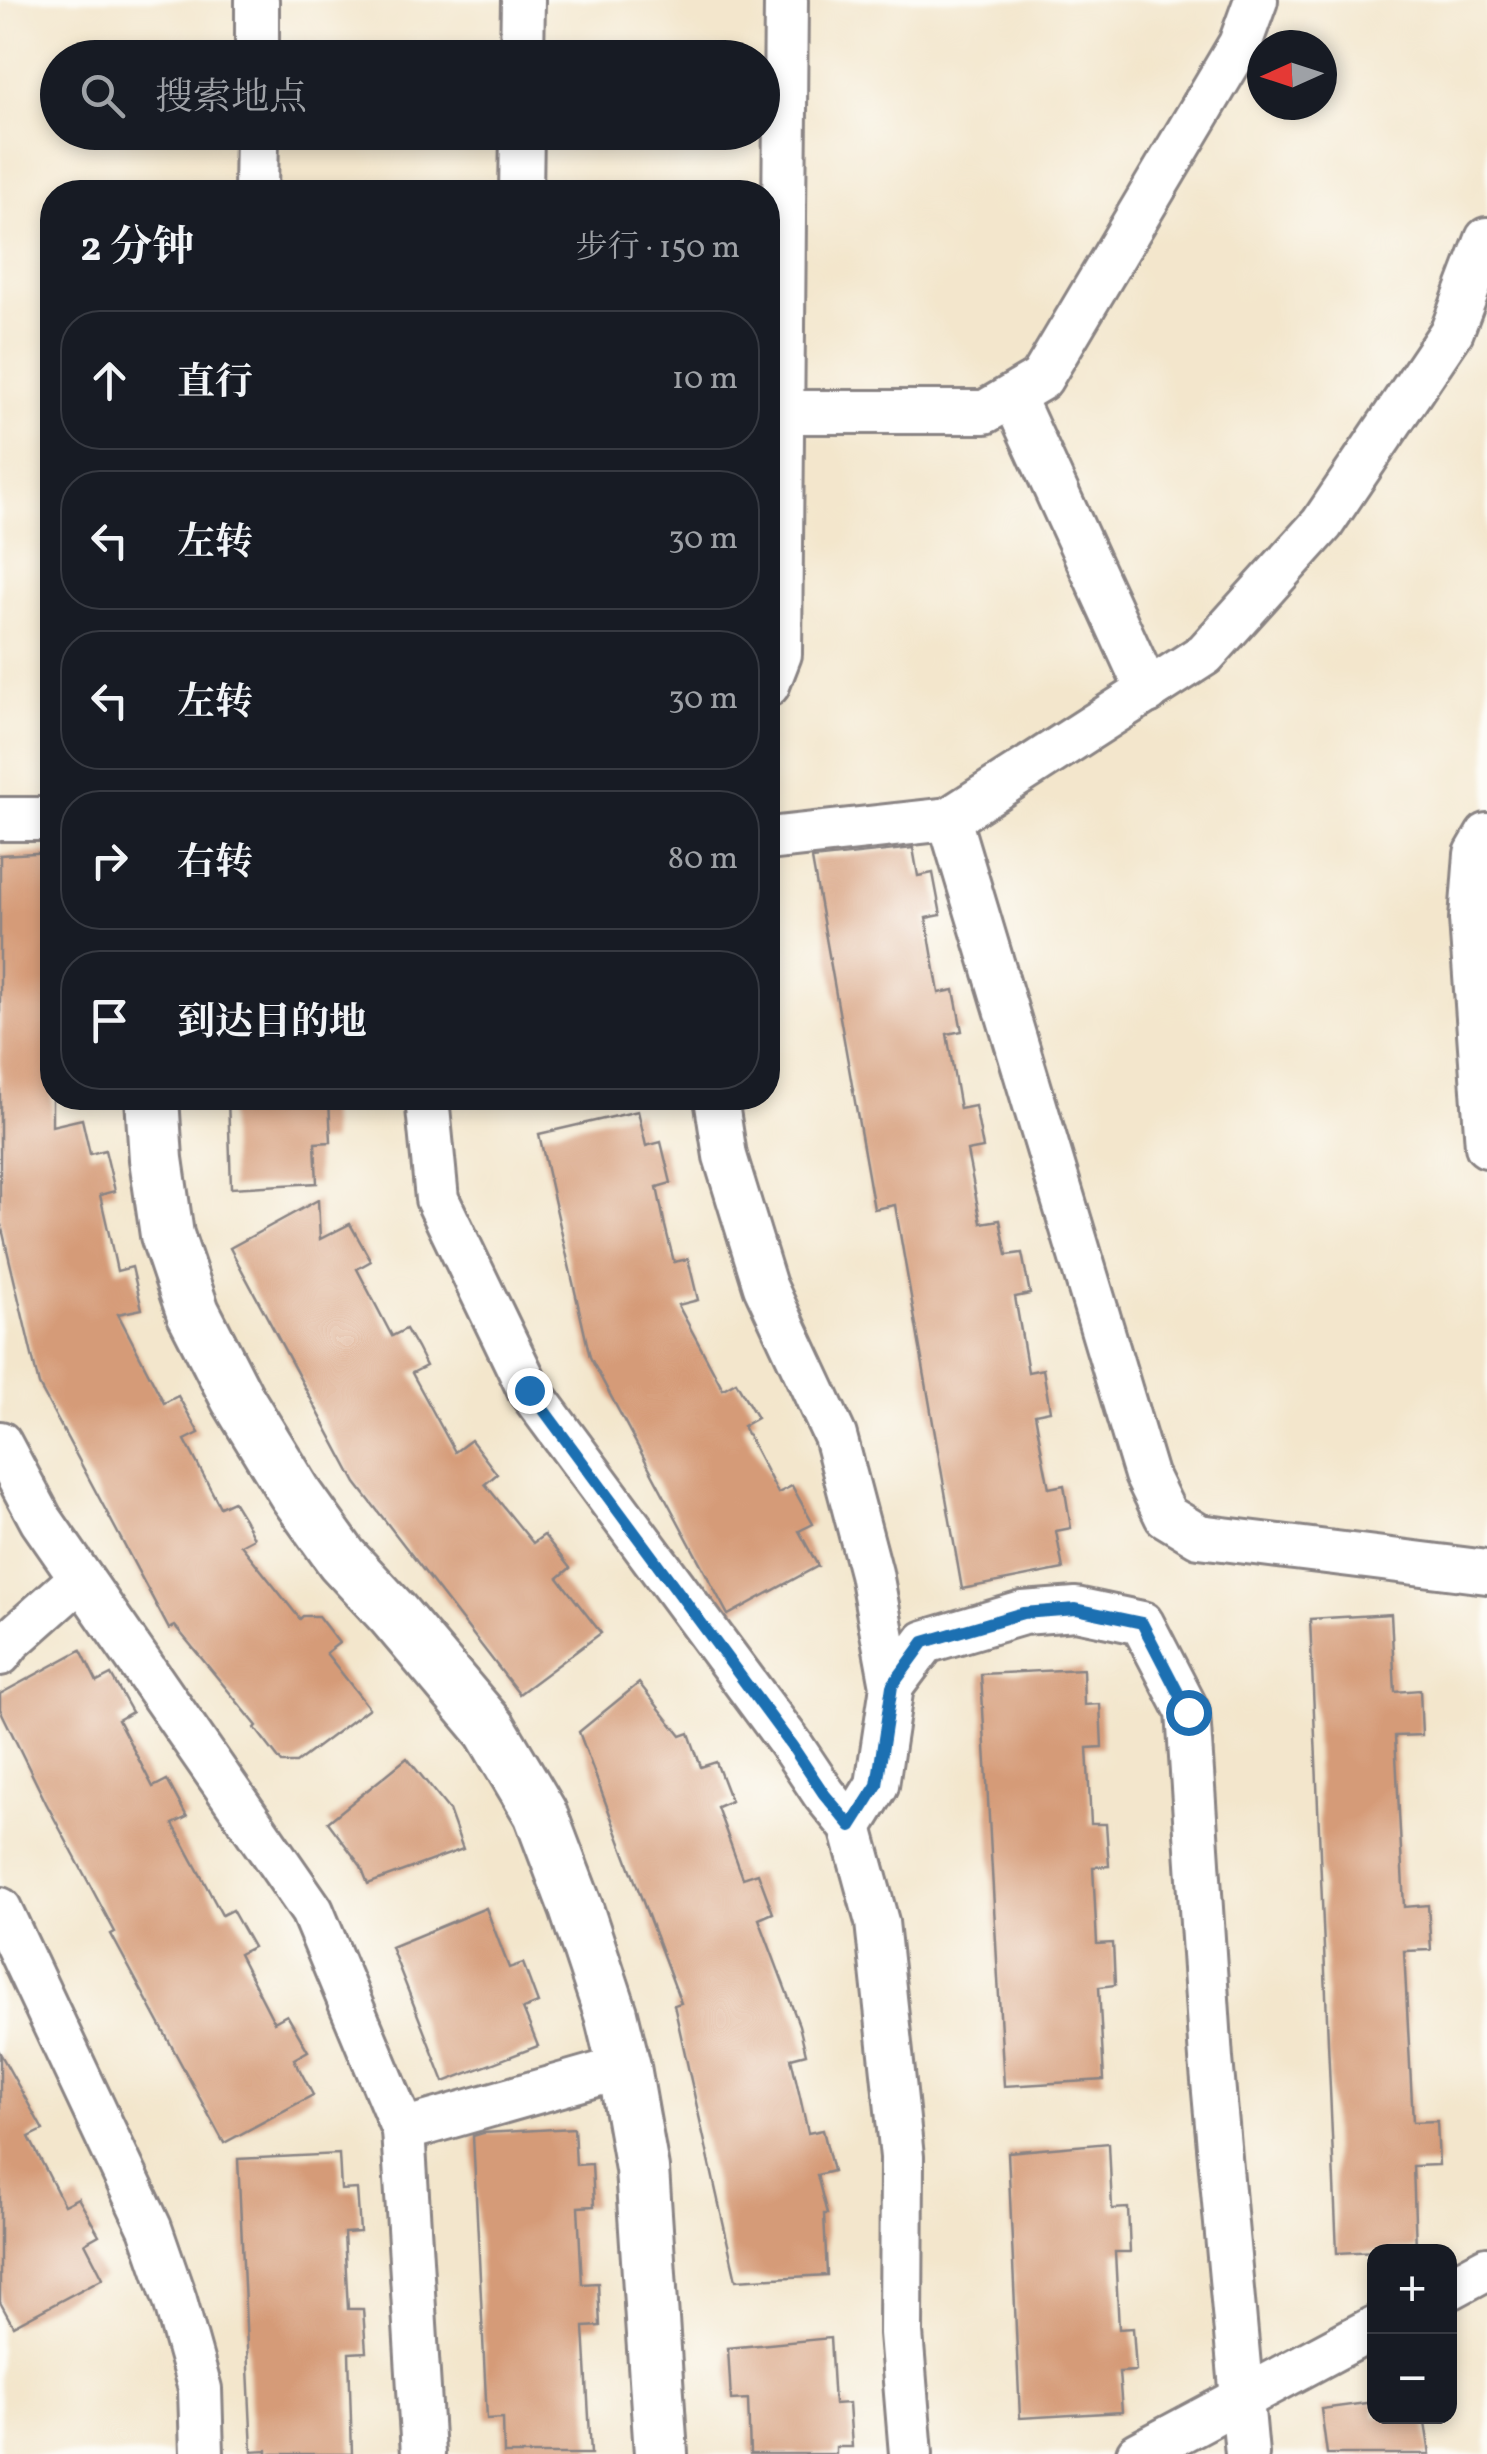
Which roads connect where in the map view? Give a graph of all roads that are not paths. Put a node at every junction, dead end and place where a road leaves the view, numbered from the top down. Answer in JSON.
{"nodes":[{"id":1,"x":258,"y":0,"type":"edge"},
{"id":2,"x":523,"y":0,"type":"edge"},
{"id":3,"x":786,"y":0,"type":"edge"},
{"id":4,"x":1256,"y":0,"type":"edge"},
{"id":5,"x":257,"y":40,"type":"edge"},
{"id":6,"x":522,"y":40,"type":"edge"},
{"id":7,"x":256,"y":150,"type":"edge"},
{"id":8,"x":522,"y":150,"type":"edge"},
{"id":9,"x":256,"y":180,"type":"edge"},
{"id":10,"x":522,"y":180,"type":"edge"},
{"id":11,"x":1487,"y":239,"type":"edge"},
{"id":12,"x":1013,"y":396,"type":"junction"},
{"id":13,"x":784,"y":412,"type":"junction"},
{"id":14,"x":780,"y":654,"type":"edge"},
{"id":15,"x":1148,"y":692,"type":"junction"},
{"id":16,"x":40,"y":819,"type":"edge"},
{"id":17,"x":949,"y":819,"type":"junction"},
{"id":18,"x":0,"y":820,"type":"edge"},
{"id":19,"x":1487,"y":834,"type":"edge"},
{"id":20,"x":780,"y":839,"type":"edge"},
{"id":21,"x":153,"y":1110,"type":"edge"},
{"id":22,"x":428,"y":1110,"type":"edge"},
{"id":23,"x":718,"y":1110,"type":"edge"},
{"id":24,"x":1487,"y":1146,"type":"edge"},
{"id":25,"x":0,"y":1443,"type":"edge"},
{"id":26,"x":1487,"y":1572,"type":"edge"},
{"id":27,"x":81,"y":1578,"type":"junction"},
{"id":28,"x":0,"y":1654,"type":"edge"},
{"id":29,"x":892,"y":1686,"type":"junction"},
{"id":30,"x":851,"y":1826,"type":"junction"},
{"id":31,"x":0,"y":1909,"type":"edge"},
{"id":32,"x":624,"y":2067,"type":"junction"},
{"id":33,"x":403,"y":2130,"type":"junction"},
{"id":34,"x":1487,"y":2268,"type":"edge"},
{"id":35,"x":1457,"y":2284,"type":"edge"},
{"id":36,"x":1367,"y":2332,"type":"edge"},
{"id":37,"x":1240,"y":2398,"type":"junction"},
{"id":38,"x":202,"y":2454,"type":"edge"},
{"id":39,"x":422,"y":2454,"type":"edge"},
{"id":40,"x":661,"y":2454,"type":"edge"},
{"id":41,"x":912,"y":2454,"type":"edge"},
{"id":42,"x":1138,"y":2454,"type":"edge"},
{"id":43,"x":1247,"y":2454,"type":"edge"}],
"edges":[{"from":1,"to":5,"type":"street"},
{"from":2,"to":6,"type":"street"},
{"from":3,"to":13,"type":"street"},
{"from":4,"to":12,"type":"street"},
{"from":7,"to":9,"type":"street"},
{"from":8,"to":10,"type":"street"},
{"from":11,"to":15,"type":"street"},
{"from":12,"to":13,"type":"street"},
{"from":12,"to":15,"type":"street"},
{"from":13,"to":14,"type":"street"},
{"from":15,"to":17,"type":"street"},
{"from":16,"to":18,"type":"street"},
{"from":17,"to":20,"type":"street"},
{"from":17,"to":26,"type":"street"},
{"from":19,"to":24,"type":"street"},
{"from":21,"to":32,"type":"street"},
{"from":22,"to":30,"type":"street"},
{"from":23,"to":29,"type":"street"},
{"from":25,"to":27,"type":"street"},
{"from":27,"to":28,"type":"street"},
{"from":27,"to":33,"type":"street"},
{"from":29,"to":30,"type":"street"},
{"from":29,"to":37,"type":"street"},
{"from":30,"to":41,"type":"street"},
{"from":31,"to":38,"type":"street"},
{"from":32,"to":33,"type":"street"},
{"from":32,"to":40,"type":"street"},
{"from":33,"to":39,"type":"street"},
{"from":34,"to":35,"type":"street"},
{"from":36,"to":37,"type":"street"},
{"from":37,"to":42,"type":"street"},
{"from":37,"to":43,"type":"street"}]}
